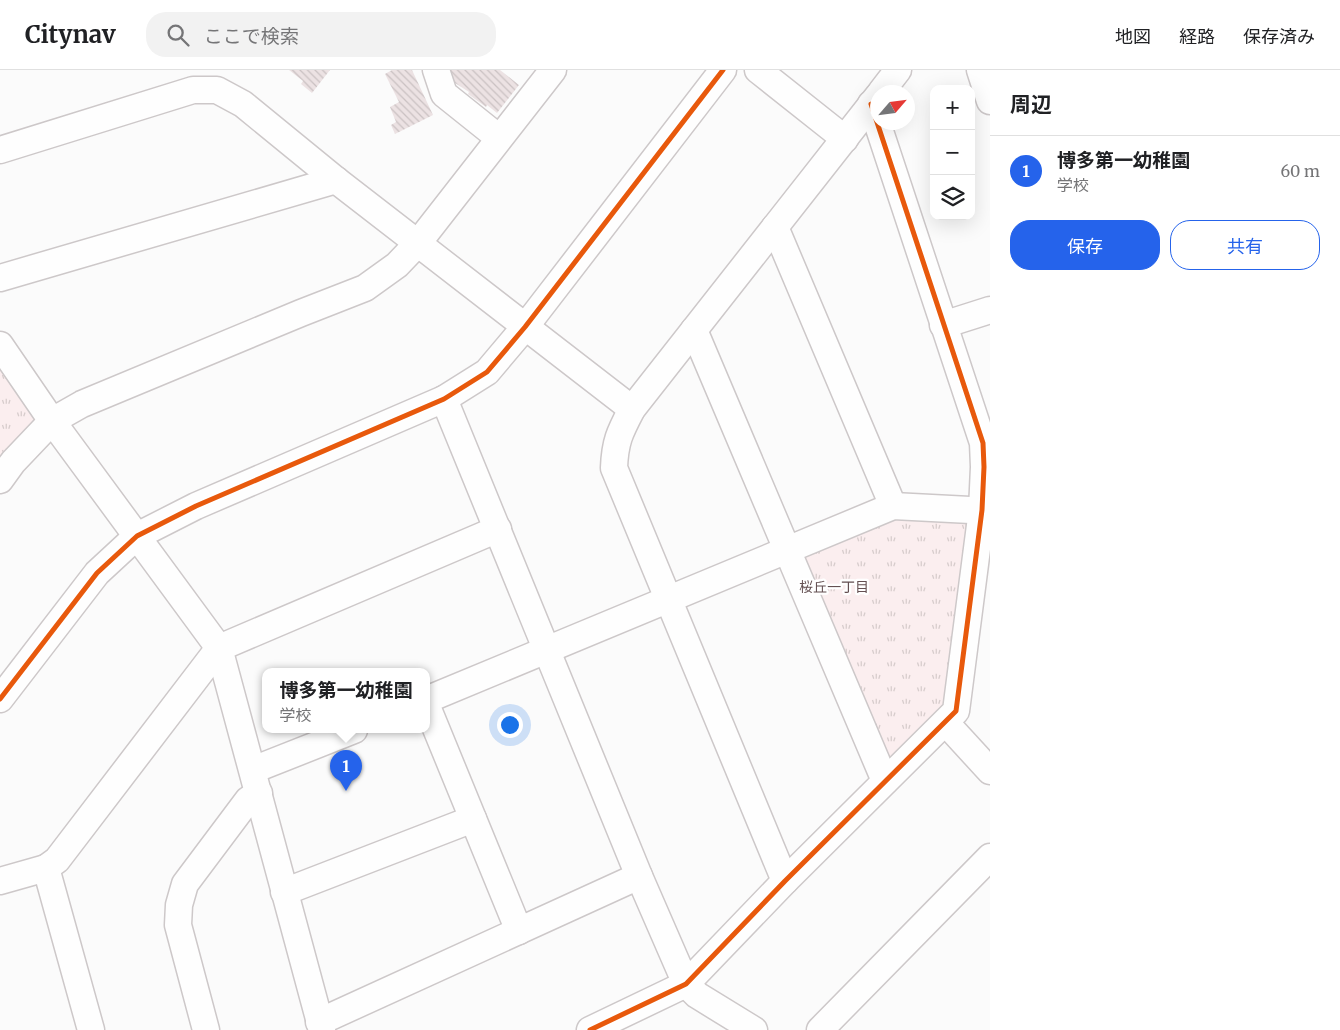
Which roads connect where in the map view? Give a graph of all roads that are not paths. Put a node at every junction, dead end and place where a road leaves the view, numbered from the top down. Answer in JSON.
{"nodes":[{"id":1,"x":436,"y":70,"type":"edge"},
{"id":2,"x":553,"y":70,"type":"edge"},
{"id":3,"x":723,"y":70,"type":"edge"},
{"id":4,"x":758,"y":70,"type":"edge"},
{"id":5,"x":898,"y":70,"type":"edge"},
{"id":6,"x":980,"y":70,"type":"edge"},
{"id":7,"x":886,"y":85,"type":"edge"},
{"id":8,"x":990,"y":100,"type":"edge"},
{"id":9,"x":870,"y":106,"type":"edge"},
{"id":10,"x":885,"y":130,"type":"edge"},
{"id":11,"x":499,"y":138,"type":"junction"},
{"id":12,"x":844,"y":138,"type":"junction"},
{"id":13,"x":0,"y":150,"type":"edge"},
{"id":14,"x":336,"y":180,"type":"junction"},
{"id":15,"x":775,"y":227,"type":"junction"},
{"id":16,"x":418,"y":243,"type":"junction"},
{"id":17,"x":0,"y":278,"type":"edge"},
{"id":18,"x":990,"y":310,"type":"edge"},
{"id":19,"x":943,"y":325,"type":"junction"},
{"id":20,"x":525,"y":327,"type":"junction"},
{"id":21,"x":694,"y":330,"type":"junction"},
{"id":22,"x":0,"y":345,"type":"edge"},
{"id":23,"x":444,"y":399,"type":"junction"},
{"id":24,"x":632,"y":409,"type":"junction"},
{"id":25,"x":52,"y":421,"type":"junction"},
{"id":26,"x":0,"y":480,"type":"edge"},
{"id":27,"x":893,"y":506,"type":"junction"},
{"id":28,"x":986,"y":510,"type":"edge"},
{"id":29,"x":498,"y":529,"type":"junction"},
{"id":30,"x":137,"y":536,"type":"junction"},
{"id":31,"x":787,"y":549,"type":"junction"},
{"id":32,"x":668,"y":599,"type":"junction"},
{"id":33,"x":219,"y":648,"type":"junction"},
{"id":34,"x":547,"y":649,"type":"junction"},
{"id":35,"x":430,"y":698,"type":"edge"},
{"id":36,"x":0,"y":699,"type":"edge"},
{"id":37,"x":430,"y":714,"type":"edge"},
{"id":38,"x":946,"y":723,"type":"junction"},
{"id":39,"x":348,"y":733,"type":"edge"},
{"id":40,"x":990,"y":771,"type":"edge"},
{"id":41,"x":885,"y":781,"type":"junction"},
{"id":42,"x":256,"y":782,"type":"junction"},
{"id":43,"x":473,"y":819,"type":"junction"},
{"id":44,"x":990,"y":857,"type":"edge"},
{"id":45,"x":46,"y":868,"type":"junction"},
{"id":46,"x":639,"y":876,"type":"junction"},
{"id":47,"x":0,"y":881,"type":"edge"},
{"id":48,"x":785,"y":881,"type":"junction"},
{"id":49,"x":284,"y":892,"type":"junction"},
{"id":50,"x":519,"y":931,"type":"junction"},
{"id":51,"x":686,"y":984,"type":"junction"},
{"id":52,"x":321,"y":1026,"type":"edge"},
{"id":53,"x":91,"y":1030,"type":"edge"},
{"id":54,"x":206,"y":1030,"type":"edge"},
{"id":55,"x":590,"y":1030,"type":"edge"},
{"id":56,"x":754,"y":1030,"type":"edge"},
{"id":57,"x":820,"y":1030,"type":"edge"}],
"edges":[{"from":1,"to":11,"type":"street"},
{"from":2,"to":11,"type":"street"},
{"from":3,"to":20,"type":"street"},
{"from":4,"to":12,"type":"street"},
{"from":5,"to":7,"type":"street"},
{"from":6,"to":8,"type":"street"},
{"from":9,"to":12,"type":"street"},
{"from":10,"to":19,"type":"street"},
{"from":11,"to":16,"type":"street"},
{"from":12,"to":15,"type":"street"},
{"from":13,"to":14,"type":"street"},
{"from":14,"to":16,"type":"street"},
{"from":14,"to":17,"type":"street"},
{"from":15,"to":21,"type":"street"},
{"from":15,"to":27,"type":"street"},
{"from":16,"to":20,"type":"street"},
{"from":16,"to":25,"type":"street"},
{"from":18,"to":19,"type":"street"},
{"from":19,"to":28,"type":"street"},
{"from":20,"to":23,"type":"street"},
{"from":20,"to":24,"type":"street"},
{"from":21,"to":24,"type":"street"},
{"from":21,"to":31,"type":"street"},
{"from":22,"to":25,"type":"street"},
{"from":23,"to":29,"type":"street"},
{"from":23,"to":30,"type":"street"},
{"from":24,"to":32,"type":"street"},
{"from":25,"to":26,"type":"street"},
{"from":25,"to":30,"type":"street"},
{"from":27,"to":28,"type":"street"},
{"from":27,"to":31,"type":"street"},
{"from":28,"to":38,"type":"street"},
{"from":29,"to":33,"type":"street"},
{"from":29,"to":34,"type":"street"},
{"from":30,"to":33,"type":"street"},
{"from":30,"to":36,"type":"street"},
{"from":31,"to":32,"type":"street"},
{"from":31,"to":41,"type":"street"},
{"from":32,"to":34,"type":"street"},
{"from":32,"to":48,"type":"street"},
{"from":33,"to":42,"type":"street"},
{"from":33,"to":45,"type":"street"},
{"from":34,"to":35,"type":"street"},
{"from":34,"to":46,"type":"street"},
{"from":37,"to":43,"type":"street"},
{"from":38,"to":40,"type":"street"},
{"from":38,"to":41,"type":"street"},
{"from":39,"to":42,"type":"street"},
{"from":41,"to":48,"type":"street"},
{"from":42,"to":49,"type":"street"},
{"from":42,"to":54,"type":"street"},
{"from":43,"to":49,"type":"street"},
{"from":43,"to":50,"type":"street"},
{"from":44,"to":57,"type":"street"},
{"from":45,"to":47,"type":"street"},
{"from":45,"to":53,"type":"street"},
{"from":46,"to":50,"type":"street"},
{"from":46,"to":51,"type":"street"},
{"from":48,"to":51,"type":"street"},
{"from":49,"to":52,"type":"street"},
{"from":50,"to":52,"type":"street"},
{"from":51,"to":55,"type":"street"},
{"from":51,"to":56,"type":"street"}]}
